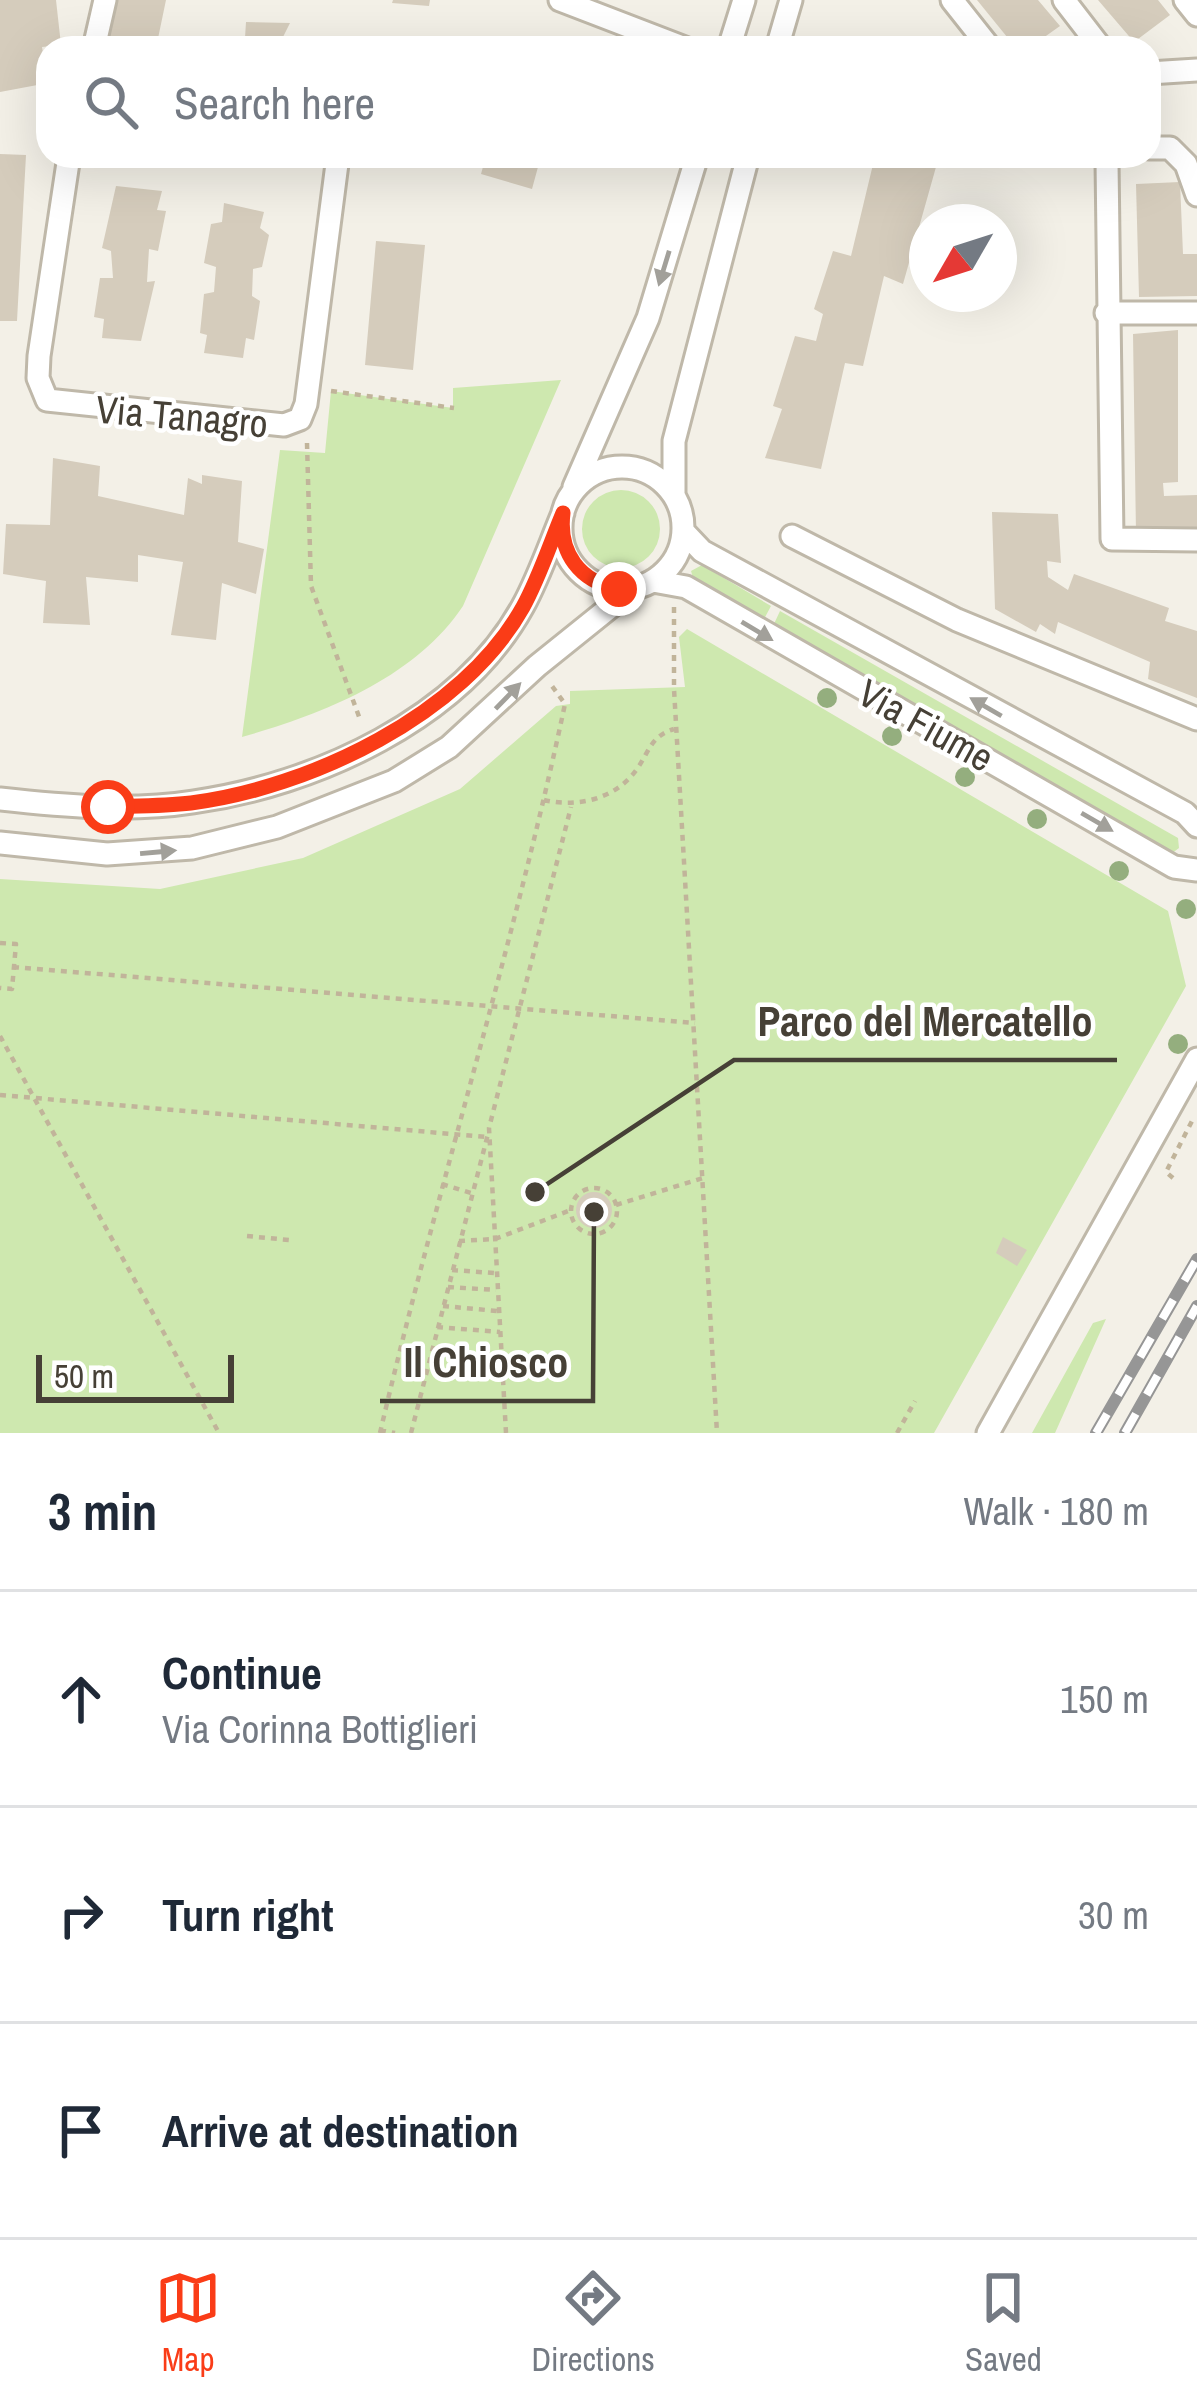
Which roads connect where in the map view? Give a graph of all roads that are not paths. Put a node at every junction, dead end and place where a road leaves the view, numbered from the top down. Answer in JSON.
{"nodes":[{"id":1,"x":105,"y":0,"type":"edge"},
{"id":2,"x":560,"y":0,"type":"edge"},
{"id":3,"x":791,"y":0,"type":"edge"},
{"id":4,"x":952,"y":0,"type":"edge"},
{"id":5,"x":1064,"y":0,"type":"edge"},
{"id":6,"x":1184,"y":0,"type":"edge"},
{"id":7,"x":742,"y":4,"type":"edge"},
{"id":8,"x":1197,"y":14,"type":"edge"},
{"id":9,"x":97,"y":36,"type":"edge"},
{"id":10,"x":654,"y":36,"type":"edge"},
{"id":11,"x":733,"y":36,"type":"edge"},
{"id":12,"x":780,"y":36,"type":"edge"},
{"id":13,"x":980,"y":36,"type":"edge"},
{"id":14,"x":1092,"y":36,"type":"edge"},
{"id":15,"x":1197,"y":70,"type":"edge"},
{"id":16,"x":1161,"y":72,"type":"edge"},
{"id":17,"x":1161,"y":148,"type":"edge"},
{"id":18,"x":67,"y":168,"type":"edge"},
{"id":19,"x":336,"y":168,"type":"edge"},
{"id":20,"x":693,"y":168,"type":"edge"},
{"id":21,"x":745,"y":168,"type":"edge"},
{"id":22,"x":1107,"y":168,"type":"edge"},
{"id":23,"x":1197,"y":195,"type":"edge"},
{"id":24,"x":1106,"y":313,"type":"junction"},
{"id":25,"x":1197,"y":313,"type":"edge"},
{"id":26,"x":674,"y":495,"type":"junction"},
{"id":27,"x":566,"y":504,"type":"junction"},
{"id":28,"x":684,"y":532,"type":"junction"},
{"id":29,"x":792,"y":536,"type":"dead end"},
{"id":30,"x":1197,"y":540,"type":"edge"},
{"id":31,"x":644,"y":584,"type":"junction"},
{"id":32,"x":1197,"y":719,"type":"edge"},
{"id":33,"x":0,"y":799,"type":"edge"},
{"id":34,"x":1193,"y":819,"type":"edge"},
{"id":35,"x":0,"y":843,"type":"edge"},
{"id":36,"x":1192,"y":874,"type":"edge"},
{"id":37,"x":1197,"y":1059,"type":"edge"},
{"id":38,"x":988,"y":1433,"type":"edge"}],
"edges":[{"from":1,"to":9,"type":"street"},
{"from":2,"to":10,"type":"street"},
{"from":3,"to":12,"type":"street"},
{"from":4,"to":13,"type":"street"},
{"from":5,"to":14,"type":"street"},
{"from":6,"to":8,"type":"street"},
{"from":7,"to":11,"type":"street"},
{"from":15,"to":16,"type":"street"},
{"from":17,"to":23,"type":"street"},
{"from":18,"to":19,"type":"street","name":"Via Tanagro"},
{"from":20,"to":27,"type":"street","one_way":true},
{"from":21,"to":26,"type":"street"},
{"from":22,"to":24,"type":"street"},
{"from":24,"to":25,"type":"street"},
{"from":24,"to":30,"type":"street"},
{"from":26,"to":27,"type":"street"},
{"from":26,"to":28,"type":"street"},
{"from":27,"to":31,"type":"street"},
{"from":27,"to":33,"type":"street"},
{"from":28,"to":31,"type":"street"},
{"from":34,"to":28,"type":"street","name":"Via Fiume","one_way":true},
{"from":29,"to":32,"type":"street"},
{"from":35,"to":31,"type":"street","one_way":true},
{"from":31,"to":36,"type":"street","name":"Via Fiume","one_way":true},
{"from":37,"to":38,"type":"street"}]}
